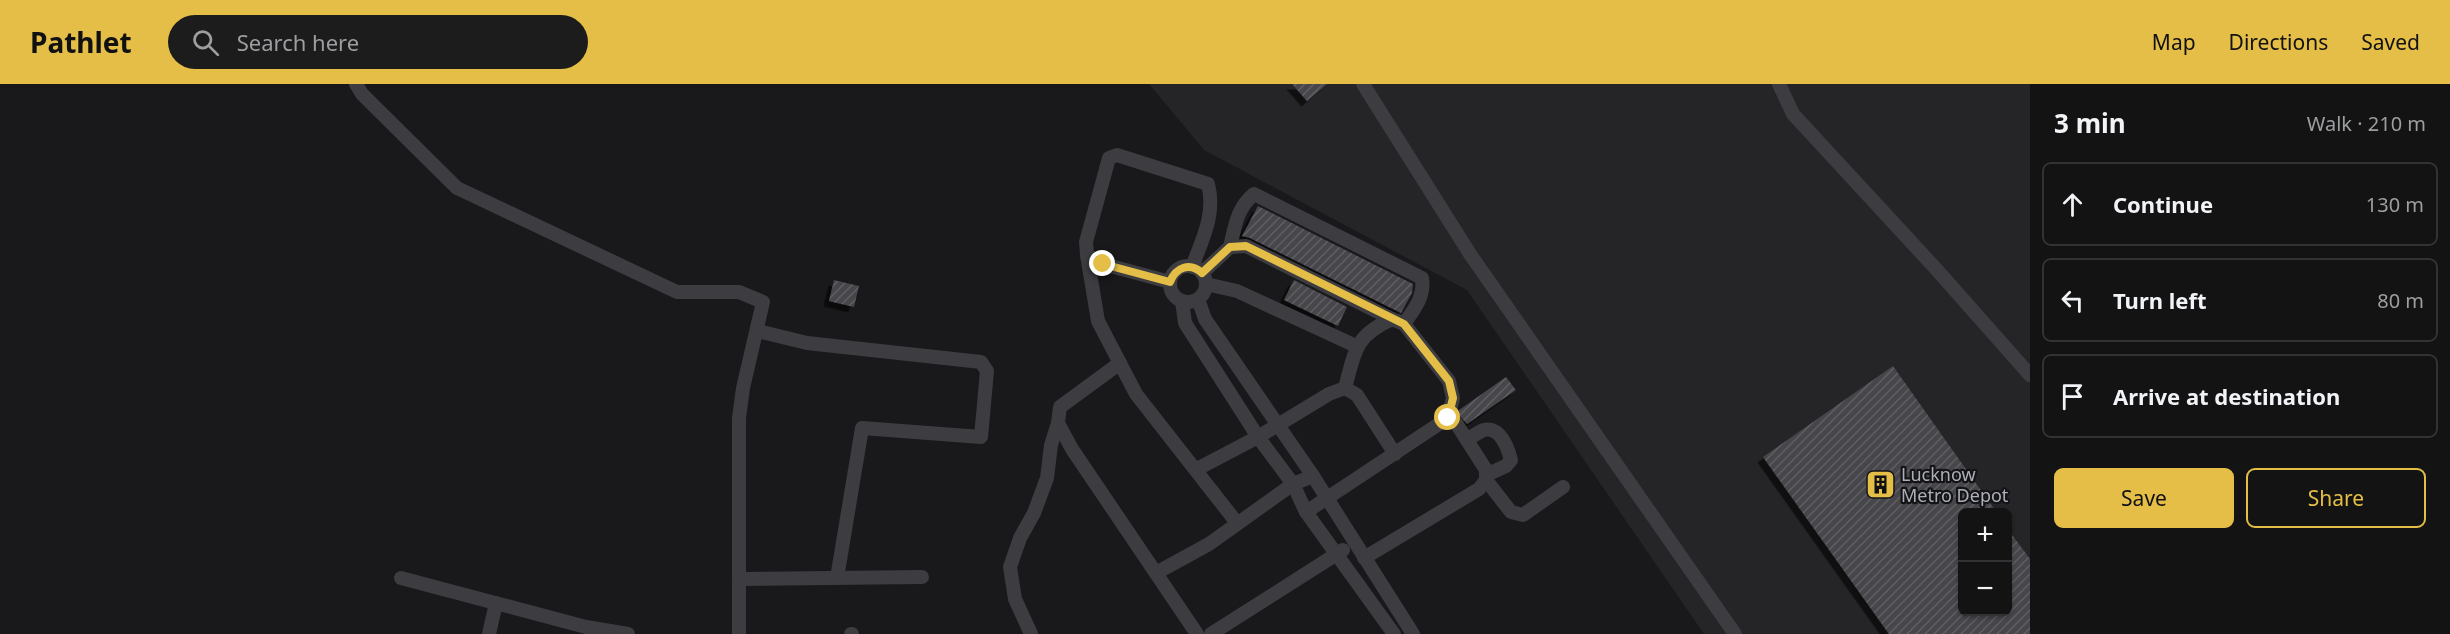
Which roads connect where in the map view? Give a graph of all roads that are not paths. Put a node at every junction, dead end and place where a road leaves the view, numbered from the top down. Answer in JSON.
{"nodes":[{"id":1,"x":356,"y":84,"type":"edge"},
{"id":2,"x":1363,"y":84,"type":"edge"},
{"id":3,"x":1779,"y":84,"type":"edge"},
{"id":4,"x":1230,"y":247,"type":"junction"},
{"id":5,"x":1087,"y":255,"type":"junction"},
{"id":6,"x":1200,"y":275,"type":"junction"},
{"id":7,"x":1170,"y":282,"type":"junction"},
{"id":8,"x":1198,"y":299,"type":"junction"},
{"id":9,"x":1182,"y":301,"type":"junction"},
{"id":10,"x":1398,"y":322,"type":"junction"},
{"id":11,"x":758,"y":331,"type":"junction"},
{"id":12,"x":1356,"y":346,"type":"junction"},
{"id":13,"x":1119,"y":363,"type":"junction"},
{"id":14,"x":2030,"y":375,"type":"edge"},
{"id":15,"x":1345,"y":388,"type":"junction"},
{"id":16,"x":1448,"y":418,"type":"junction"},
{"id":17,"x":1058,"y":423,"type":"junction"},
{"id":18,"x":1278,"y":425,"type":"junction"},
{"id":19,"x":1258,"y":437,"type":"junction"},
{"id":20,"x":1467,"y":440,"type":"junction"},
{"id":21,"x":1395,"y":454,"type":"junction"},
{"id":22,"x":1197,"y":469,"type":"junction"},
{"id":23,"x":1312,"y":476,"type":"junction"},
{"id":24,"x":1486,"y":478,"type":"junction"},
{"id":25,"x":1293,"y":484,"type":"junction"},
{"id":26,"x":1563,"y":487,"type":"dead end"},
{"id":27,"x":1327,"y":500,"type":"junction"},
{"id":28,"x":1306,"y":512,"type":"junction"},
{"id":29,"x":1237,"y":523,"type":"junction"},
{"id":30,"x":1354,"y":542,"type":"junction"},
{"id":31,"x":1337,"y":554,"type":"junction"},
{"id":32,"x":1364,"y":558,"type":"junction"},
{"id":33,"x":1156,"y":573,"type":"junction"},
{"id":34,"x":921,"y":577,"type":"dead end"},
{"id":35,"x":401,"y":578,"type":"dead end"},
{"id":36,"x":837,"y":578,"type":"junction"},
{"id":37,"x":740,"y":579,"type":"junction"},
{"id":38,"x":496,"y":603,"type":"junction"},
{"id":39,"x":1402,"y":616,"type":"junction"},
{"id":40,"x":1388,"y":632,"type":"edge"},
{"id":41,"x":489,"y":634,"type":"edge"},
{"id":42,"x":628,"y":634,"type":"edge"},
{"id":43,"x":739,"y":634,"type":"edge"},
{"id":44,"x":1031,"y":634,"type":"edge"},
{"id":45,"x":1197,"y":634,"type":"edge"},
{"id":46,"x":1211,"y":634,"type":"edge"},
{"id":47,"x":1413,"y":634,"type":"edge"},
{"id":48,"x":1735,"y":634,"type":"edge"}],
"edges":[{"from":1,"to":11,"type":"street"},
{"from":2,"to":48,"type":"street"},
{"from":3,"to":14,"type":"street"},
{"from":4,"to":6,"type":"street"},
{"from":4,"to":10,"type":"street"},
{"from":4,"to":10,"type":"street"},
{"from":5,"to":6,"type":"street"},
{"from":5,"to":7,"type":"street"},
{"from":5,"to":13,"type":"street"},
{"from":6,"to":7,"type":"street"},
{"from":6,"to":8,"type":"street"},
{"from":6,"to":12,"type":"street"},
{"from":7,"to":9,"type":"street"},
{"from":8,"to":9,"type":"street"},
{"from":8,"to":18,"type":"street"},
{"from":9,"to":19,"type":"street"},
{"from":10,"to":12,"type":"street"},
{"from":10,"to":16,"type":"street"},
{"from":11,"to":36,"type":"street"},
{"from":11,"to":37,"type":"street"},
{"from":12,"to":15,"type":"street"},
{"from":13,"to":17,"type":"street"},
{"from":13,"to":22,"type":"street"},
{"from":15,"to":18,"type":"street"},
{"from":15,"to":21,"type":"street"},
{"from":16,"to":20,"type":"street"},
{"from":16,"to":21,"type":"street"},
{"from":17,"to":33,"type":"street"},
{"from":17,"to":44,"type":"street"},
{"from":18,"to":19,"type":"street"},
{"from":18,"to":23,"type":"street"},
{"from":19,"to":22,"type":"street"},
{"from":19,"to":25,"type":"street"},
{"from":20,"to":24,"type":"street"},
{"from":20,"to":24,"type":"street"},
{"from":21,"to":27,"type":"street"},
{"from":22,"to":29,"type":"street"},
{"from":23,"to":25,"type":"street"},
{"from":23,"to":27,"type":"street"},
{"from":24,"to":26,"type":"street"},
{"from":24,"to":32,"type":"street"},
{"from":25,"to":28,"type":"street"},
{"from":25,"to":29,"type":"street"},
{"from":27,"to":28,"type":"street"},
{"from":27,"to":30,"type":"street"},
{"from":28,"to":31,"type":"street"},
{"from":29,"to":33,"type":"street"},
{"from":30,"to":31,"type":"street"},
{"from":30,"to":32,"type":"street"},
{"from":31,"to":40,"type":"street"},
{"from":31,"to":46,"type":"street"},
{"from":32,"to":39,"type":"street"},
{"from":33,"to":45,"type":"street"},
{"from":34,"to":36,"type":"street"},
{"from":35,"to":38,"type":"street"},
{"from":36,"to":37,"type":"street"},
{"from":37,"to":43,"type":"street"},
{"from":38,"to":41,"type":"street"},
{"from":38,"to":42,"type":"street"},
{"from":39,"to":40,"type":"street"},
{"from":39,"to":47,"type":"street"}]}
